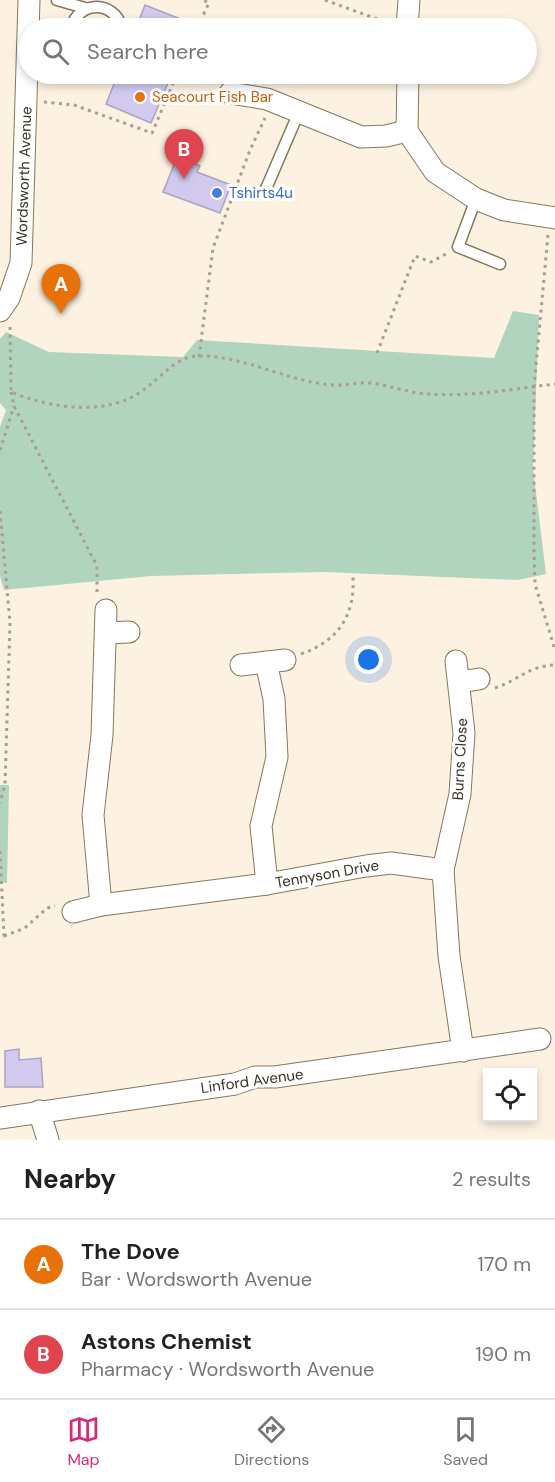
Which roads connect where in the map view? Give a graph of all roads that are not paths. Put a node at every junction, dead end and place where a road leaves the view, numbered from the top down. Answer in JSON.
{"nodes":[{"id":1,"x":29,"y":0,"type":"edge"},
{"id":2,"x":57,"y":0,"type":"edge"},
{"id":3,"x":409,"y":0,"type":"edge"},
{"id":4,"x":85,"y":8,"type":"junction"},
{"id":5,"x":29,"y":18,"type":"edge"},
{"id":6,"x":76,"y":18,"type":"edge"},
{"id":7,"x":118,"y":18,"type":"edge"},
{"id":8,"x":404,"y":18,"type":"edge"},
{"id":9,"x":27,"y":84,"type":"edge"},
{"id":10,"x":408,"y":84,"type":"edge"},
{"id":11,"x":230,"y":93,"type":"dead end"},
{"id":12,"x":298,"y":112,"type":"junction"},
{"id":13,"x":407,"y":131,"type":"junction"},
{"id":14,"x":265,"y":191,"type":"dead end"},
{"id":15,"x":476,"y":199,"type":"junction"},
{"id":16,"x":552,"y":217,"type":"edge"},
{"id":17,"x":500,"y":264,"type":"dead end"},
{"id":18,"x":5,"y":304,"type":"edge"},
{"id":19,"x":106,"y":610,"type":"road end"},
{"id":20,"x":129,"y":632,"type":"dead end"},
{"id":21,"x":107,"y":633,"type":"junction"},
{"id":22,"x":456,"y":661,"type":"dead end"},
{"id":23,"x":241,"y":665,"type":"dead end"},
{"id":24,"x":443,"y":870,"type":"junction"},
{"id":25,"x":267,"y":884,"type":"junction"},
{"id":26,"x":101,"y":905,"type":"junction"},
{"id":27,"x":73,"y":912,"type":"road end"},
{"id":28,"x":540,"y":1039,"type":"dead end"},
{"id":29,"x":463,"y":1051,"type":"junction"},
{"id":30,"x":39,"y":1111,"type":"junction"},
{"id":31,"x":0,"y":1118,"type":"edge"},
{"id":32,"x":48,"y":1140,"type":"edge"}],
"edges":[{"from":1,"to":5,"type":"street","name":"Wordsworth Avenue"},
{"from":2,"to":4,"type":"lane"},
{"from":3,"to":8,"type":"street"},
{"from":4,"to":6,"type":"lane"},
{"from":4,"to":7,"type":"lane"},
{"from":9,"to":18,"type":"street","name":"Wordsworth Avenue"},
{"from":10,"to":13,"type":"street"},
{"from":11,"to":12,"type":"street"},
{"from":12,"to":13,"type":"street"},
{"from":12,"to":14,"type":"lane"},
{"from":13,"to":15,"type":"street"},
{"from":15,"to":16,"type":"street"},
{"from":15,"to":17,"type":"lane"},
{"from":19,"to":21,"type":"street"},
{"from":20,"to":21,"type":"street"},
{"from":21,"to":26,"type":"street"},
{"from":22,"to":24,"type":"street","name":"Burns Close"},
{"from":23,"to":25,"type":"street"},
{"from":24,"to":25,"type":"street","name":"Tennyson Drive"},
{"from":24,"to":29,"type":"street"},
{"from":25,"to":26,"type":"street","name":"Tennyson Drive"},
{"from":26,"to":27,"type":"street","name":"Tennyson Drive"},
{"from":28,"to":29,"type":"street","name":"Linford Avenue"},
{"from":29,"to":30,"type":"street","name":"Linford Avenue"},
{"from":30,"to":31,"type":"street","name":"Linford Avenue"},
{"from":30,"to":32,"type":"street"}]}
